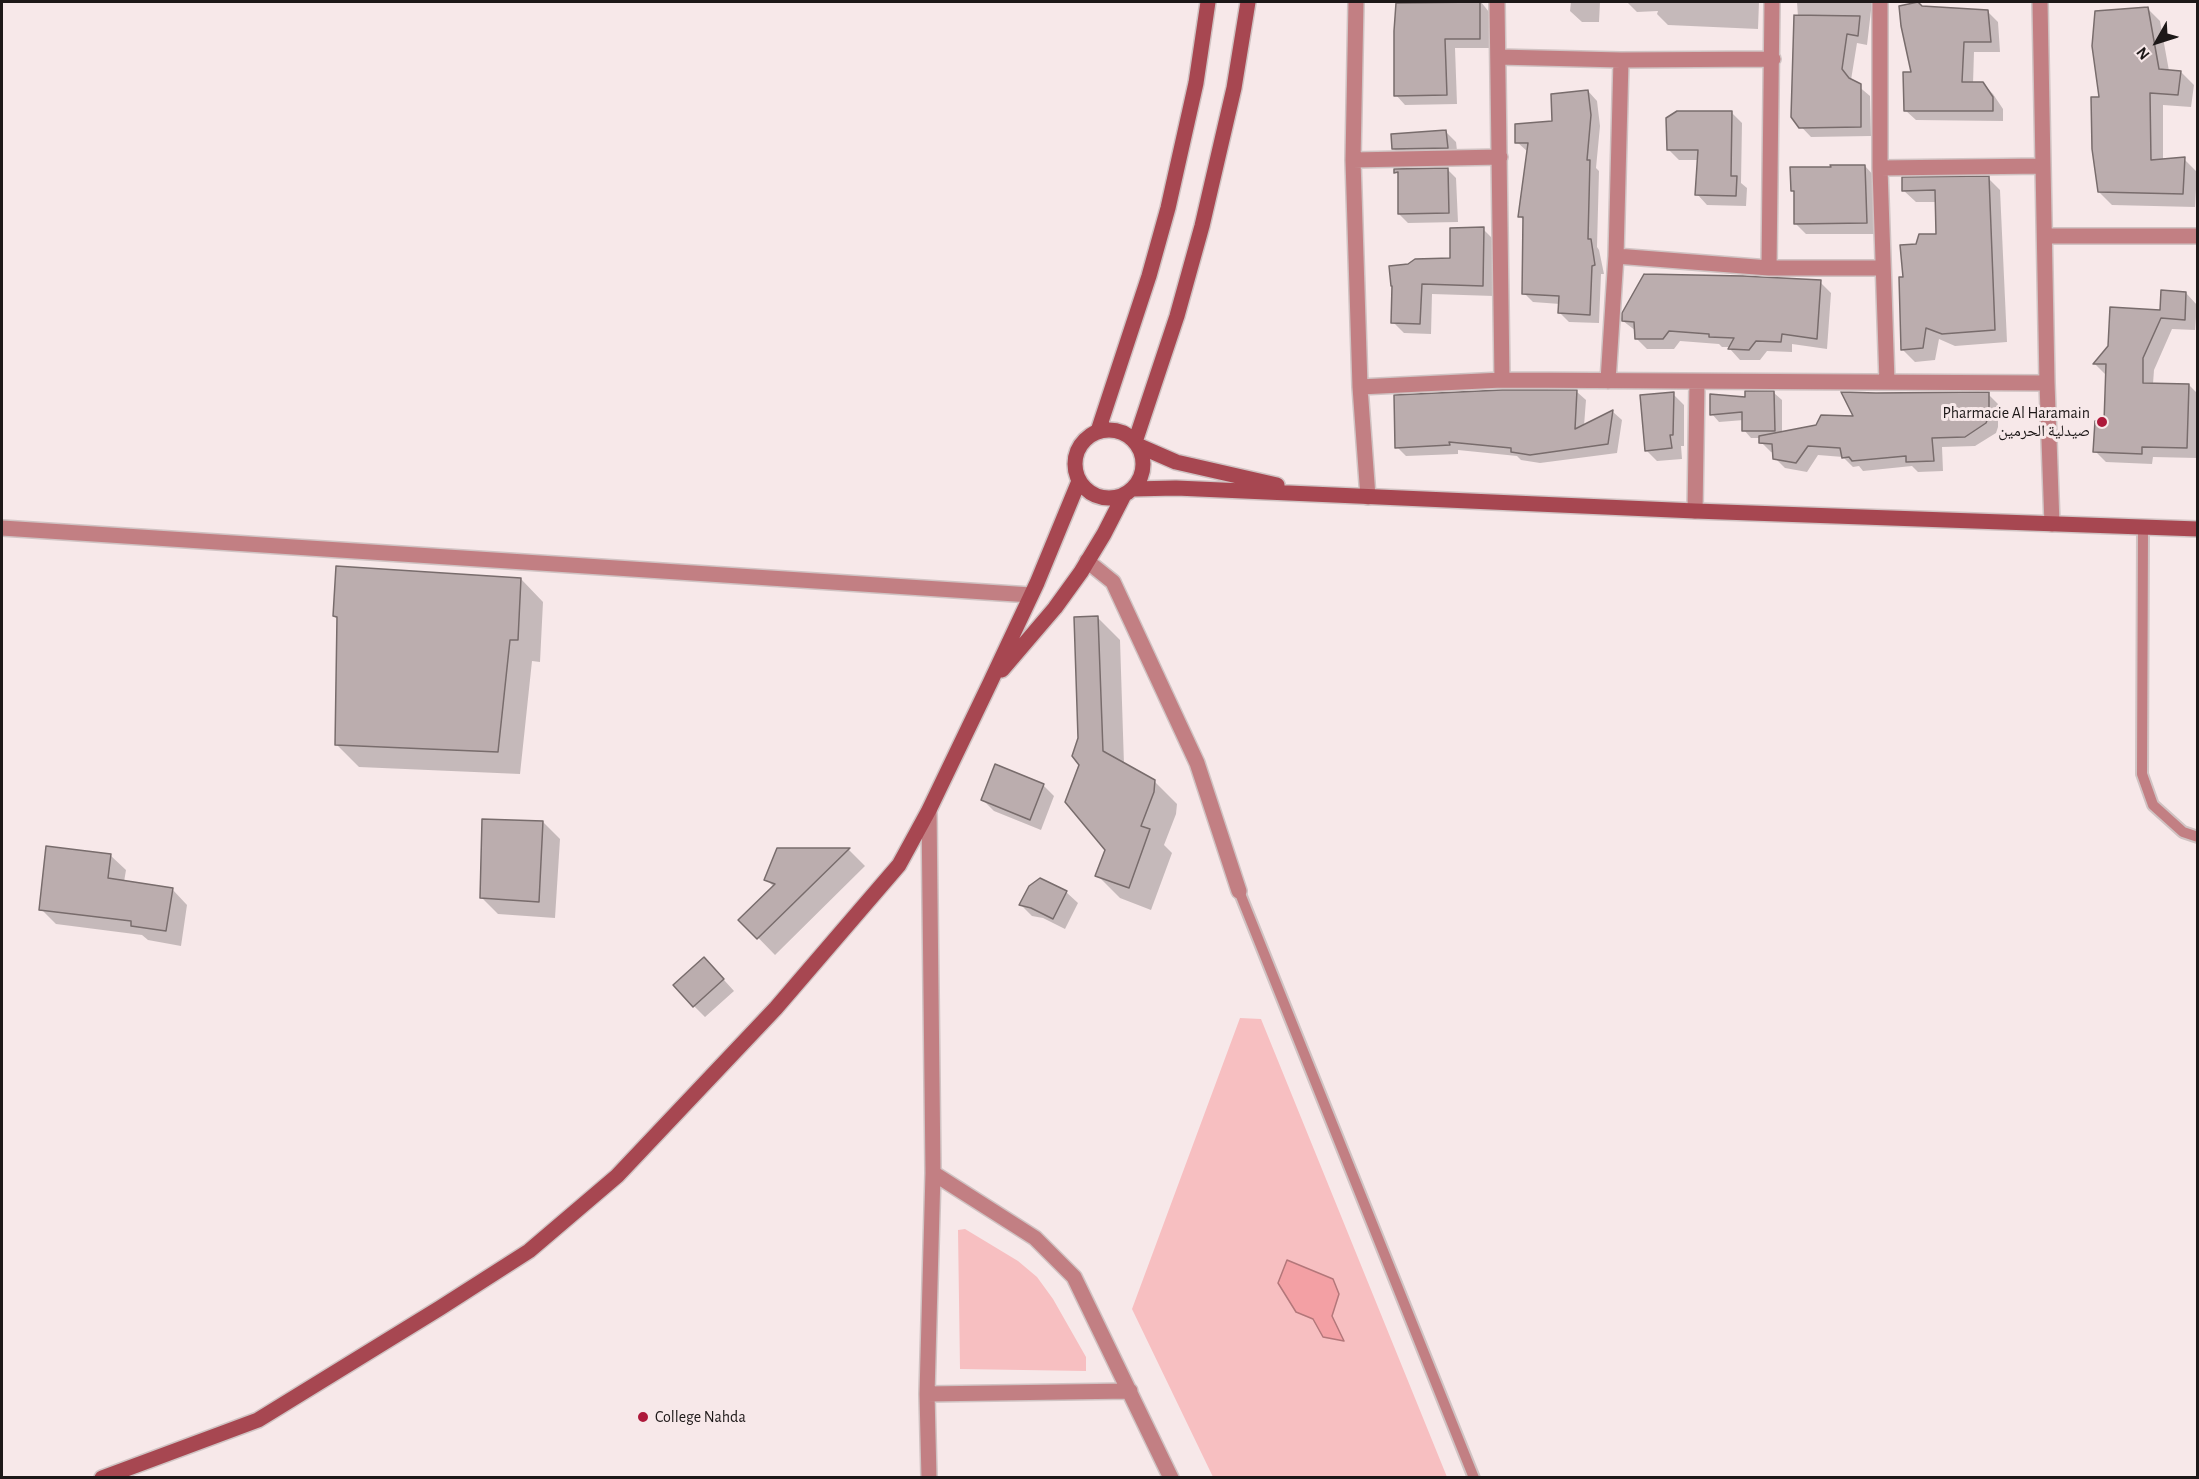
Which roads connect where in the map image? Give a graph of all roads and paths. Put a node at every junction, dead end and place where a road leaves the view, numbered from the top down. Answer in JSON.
{"nodes":[{"id":1,"x":1208,"y":2,"type":"edge"},
{"id":2,"x":1248,"y":2,"type":"edge"},
{"id":3,"x":1356,"y":2,"type":"edge"},
{"id":4,"x":1497,"y":2,"type":"edge"},
{"id":5,"x":1772,"y":2,"type":"edge"},
{"id":6,"x":1880,"y":2,"type":"edge"},
{"id":7,"x":2040,"y":2,"type":"edge"},
{"id":8,"x":1498,"y":57,"type":"junction"},
{"id":9,"x":1773,"y":58,"type":"junction"},
{"id":10,"x":1621,"y":60,"type":"junction"},
{"id":11,"x":1500,"y":157,"type":"junction"},
{"id":12,"x":1353,"y":160,"type":"junction"},
{"id":13,"x":2043,"y":166,"type":"junction"},
{"id":14,"x":1880,"y":168,"type":"junction"},
{"id":15,"x":2046,"y":236,"type":"junction"},
{"id":16,"x":2198,"y":236,"type":"edge"},
{"id":17,"x":1616,"y":256,"type":"junction"},
{"id":18,"x":1769,"y":268,"type":"junction"},
{"id":19,"x":1883,"y":268,"type":"junction"},
{"id":20,"x":1502,"y":380,"type":"junction"},
{"id":21,"x":1608,"y":381,"type":"junction"},
{"id":22,"x":1697,"y":382,"type":"junction"},
{"id":23,"x":1887,"y":382,"type":"junction"},
{"id":24,"x":2047,"y":383,"type":"junction"},
{"id":25,"x":1360,"y":387,"type":"junction"},
{"id":26,"x":1098,"y":431,"type":"junction"},
{"id":27,"x":1136,"y":444,"type":"junction"},
{"id":28,"x":1079,"y":481,"type":"junction"},
{"id":29,"x":1128,"y":492,"type":"junction"},
{"id":30,"x":1318,"y":495,"type":"junction"},
{"id":31,"x":1368,"y":497,"type":"junction"},
{"id":32,"x":1695,"y":511,"type":"junction"},
{"id":33,"x":2052,"y":524,"type":"junction"},
{"id":34,"x":2143,"y":527,"type":"junction"},
{"id":35,"x":2,"y":528,"type":"edge"},
{"id":36,"x":2198,"y":529,"type":"edge"},
{"id":37,"x":1087,"y":561,"type":"junction"},
{"id":38,"x":1031,"y":595,"type":"junction"},
{"id":39,"x":990,"y":683,"type":"junction"},
{"id":40,"x":929,"y":810,"type":"junction"},
{"id":41,"x":2198,"y":837,"type":"edge"},
{"id":42,"x":1239,"y":891,"type":"joint"},
{"id":43,"x":933,"y":1173,"type":"junction"},
{"id":44,"x":1130,"y":1391,"type":"junction"},
{"id":45,"x":927,"y":1394,"type":"junction"},
{"id":46,"x":102,"y":1478,"type":"edge"},
{"id":47,"x":930,"y":1478,"type":"edge"},
{"id":48,"x":1171,"y":1478,"type":"edge"},
{"id":49,"x":1474,"y":1478,"type":"edge"}],
"edges":[{"from":1,"to":26,"type":"main road"},
{"from":2,"to":27,"type":"main road"},
{"from":3,"to":12,"type":"street"},
{"from":4,"to":8,"type":"street"},
{"from":5,"to":9,"type":"street"},
{"from":6,"to":14,"type":"street"},
{"from":7,"to":13,"type":"street"},
{"from":8,"to":10,"type":"street"},
{"from":8,"to":11,"type":"street"},
{"from":9,"to":10,"type":"street"},
{"from":9,"to":18,"type":"street"},
{"from":10,"to":17,"type":"street"},
{"from":11,"to":12,"type":"street"},
{"from":11,"to":20,"type":"street"},
{"from":12,"to":25,"type":"street"},
{"from":13,"to":14,"type":"street"},
{"from":13,"to":15,"type":"street"},
{"from":14,"to":19,"type":"street"},
{"from":15,"to":16,"type":"street"},
{"from":15,"to":24,"type":"street"},
{"from":17,"to":18,"type":"street"},
{"from":17,"to":21,"type":"street"},
{"from":18,"to":19,"type":"street"},
{"from":19,"to":23,"type":"street"},
{"from":20,"to":21,"type":"street"},
{"from":20,"to":25,"type":"street"},
{"from":21,"to":22,"type":"street"},
{"from":22,"to":23,"type":"street"},
{"from":22,"to":32,"type":"street"},
{"from":23,"to":24,"type":"street"},
{"from":24,"to":33,"type":"street"},
{"from":25,"to":31,"type":"street"},
{"from":26,"to":27,"type":"main road"},
{"from":26,"to":28,"type":"main road"},
{"from":27,"to":29,"type":"main road"},
{"from":27,"to":30,"type":"main road"},
{"from":28,"to":29,"type":"main road"},
{"from":28,"to":38,"type":"main road"},
{"from":29,"to":30,"type":"main road"},
{"from":29,"to":37,"type":"main road"},
{"from":30,"to":31,"type":"main road"},
{"from":31,"to":32,"type":"main road"},
{"from":32,"to":33,"type":"main road"},
{"from":33,"to":34,"type":"main road"},
{"from":34,"to":36,"type":"main road"},
{"from":34,"to":41,"type":"lane"},
{"from":35,"to":38,"type":"street"},
{"from":37,"to":39,"type":"main road"},
{"from":37,"to":42,"type":"street"},
{"from":38,"to":39,"type":"main road"},
{"from":39,"to":40,"type":"main road"},
{"from":40,"to":43,"type":"street"},
{"from":40,"to":46,"type":"main road"},
{"from":42,"to":49,"type":"lane"},
{"from":43,"to":44,"type":"street"},
{"from":43,"to":45,"type":"street"},
{"from":44,"to":45,"type":"street"},
{"from":44,"to":48,"type":"street"},
{"from":45,"to":47,"type":"street"}]}
